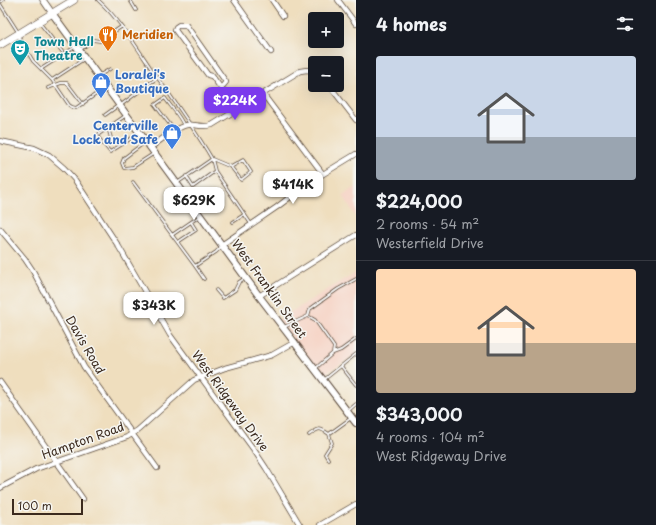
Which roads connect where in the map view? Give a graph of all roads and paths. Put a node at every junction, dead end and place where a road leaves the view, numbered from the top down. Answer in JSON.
{"nodes":[{"id":1,"x":3,"y":0,"type":"edge"},
{"id":2,"x":43,"y":0,"type":"edge"},
{"id":3,"x":74,"y":0,"type":"edge"},
{"id":4,"x":98,"y":0,"type":"edge"},
{"id":5,"x":130,"y":0,"type":"edge"},
{"id":6,"x":234,"y":0,"type":"edge"},
{"id":7,"x":272,"y":0,"type":"edge"},
{"id":8,"x":339,"y":1,"type":"edge"},
{"id":9,"x":0,"y":3,"type":"edge"},
{"id":10,"x":136,"y":10,"type":"dead end"},
{"id":11,"x":52,"y":13,"type":"junction"},
{"id":12,"x":283,"y":16,"type":"dead end"},
{"id":13,"x":39,"y":21,"type":"junction"},
{"id":14,"x":356,"y":24,"type":"edge"},
{"id":15,"x":121,"y":27,"type":"junction"},
{"id":16,"x":18,"y":34,"type":"junction"},
{"id":17,"x":0,"y":45,"type":"edge"},
{"id":18,"x":78,"y":48,"type":"junction"},
{"id":19,"x":271,"y":52,"type":"dead end"},
{"id":20,"x":64,"y":54,"type":"junction"},
{"id":21,"x":86,"y":58,"type":"junction"},
{"id":22,"x":41,"y":69,"type":"junction"},
{"id":23,"x":110,"y":69,"type":"dead end"},
{"id":24,"x":308,"y":70,"type":"edge"},
{"id":25,"x":99,"y":76,"type":"junction"},
{"id":26,"x":158,"y":78,"type":"junction"},
{"id":27,"x":52,"y":80,"type":"junction"},
{"id":28,"x":55,"y":85,"type":"junction"},
{"id":29,"x":107,"y":87,"type":"junction"},
{"id":30,"x":48,"y":88,"type":"dead end"},
{"id":31,"x":221,"y":88,"type":"junction"},
{"id":32,"x":334,"y":92,"type":"edge"},
{"id":33,"x":263,"y":94,"type":"junction"},
{"id":34,"x":83,"y":104,"type":"junction"},
{"id":35,"x":120,"y":105,"type":"junction"},
{"id":36,"x":237,"y":110,"type":"junction"},
{"id":37,"x":105,"y":115,"type":"dead end"},
{"id":38,"x":128,"y":115,"type":"junction"},
{"id":39,"x":356,"y":120,"type":"edge"},
{"id":40,"x":191,"y":125,"type":"junction"},
{"id":41,"x":184,"y":126,"type":"junction"},
{"id":42,"x":108,"y":128,"type":"junction"},
{"id":43,"x":174,"y":131,"type":"junction"},
{"id":44,"x":140,"y":132,"type":"junction"},
{"id":45,"x":147,"y":141,"type":"junction"},
{"id":46,"x":1,"y":142,"type":"edge"},
{"id":47,"x":103,"y":144,"type":"junction"},
{"id":48,"x":151,"y":147,"type":"junction"},
{"id":49,"x":155,"y":153,"type":"junction"},
{"id":50,"x":356,"y":154,"type":"edge"},
{"id":51,"x":212,"y":159,"type":"junction"},
{"id":52,"x":231,"y":167,"type":"junction"},
{"id":53,"x":215,"y":171,"type":"junction"},
{"id":54,"x":323,"y":174,"type":"junction"},
{"id":55,"x":186,"y":176,"type":"junction"},
{"id":56,"x":133,"y":182,"type":"dead end"},
{"id":57,"x":177,"y":183,"type":"junction"},
{"id":58,"x":245,"y":214,"type":"junction"},
{"id":59,"x":201,"y":215,"type":"junction"},
{"id":60,"x":191,"y":222,"type":"junction"},
{"id":61,"x":233,"y":222,"type":"dead end"},
{"id":62,"x":252,"y":224,"type":"junction"},
{"id":63,"x":0,"y":229,"type":"edge"},
{"id":64,"x":172,"y":234,"type":"junction"},
{"id":65,"x":356,"y":235,"type":"edge"},
{"id":66,"x":178,"y":242,"type":"junction"},
{"id":67,"x":223,"y":244,"type":"junction"},
{"id":68,"x":195,"y":266,"type":"junction"},
{"id":69,"x":246,"y":277,"type":"junction"},
{"id":70,"x":204,"y":279,"type":"dead end"},
{"id":71,"x":356,"y":279,"type":"edge"},
{"id":72,"x":216,"y":290,"type":"dead end"},
{"id":73,"x":259,"y":296,"type":"junction"},
{"id":74,"x":308,"y":316,"type":"junction"},
{"id":75,"x":284,"y":327,"type":"junction"},
{"id":76,"x":356,"y":339,"type":"edge"},
{"id":77,"x":294,"y":342,"type":"junction"},
{"id":78,"x":333,"y":353,"type":"junction"},
{"id":79,"x":356,"y":354,"type":"edge"},
{"id":80,"x":341,"y":366,"type":"junction"},
{"id":81,"x":315,"y":369,"type":"junction"},
{"id":82,"x":201,"y":378,"type":"junction"},
{"id":83,"x":324,"y":380,"type":"junction"},
{"id":84,"x":0,"y":382,"type":"edge"},
{"id":85,"x":356,"y":385,"type":"edge"},
{"id":86,"x":356,"y":404,"type":"edge"},
{"id":87,"x":347,"y":411,"type":"junction"},
{"id":88,"x":354,"y":420,"type":"edge"},
{"id":89,"x":132,"y":434,"type":"junction"},
{"id":90,"x":329,"y":434,"type":"junction"},
{"id":91,"x":309,"y":435,"type":"dead end"},
{"id":92,"x":328,"y":459,"type":"dead end"},
{"id":93,"x":56,"y":461,"type":"junction"},
{"id":94,"x":157,"y":468,"type":"dead end"},
{"id":95,"x":0,"y":488,"type":"edge"},
{"id":96,"x":84,"y":499,"type":"dead end"},
{"id":97,"x":356,"y":504,"type":"edge"},
{"id":98,"x":300,"y":525,"type":"edge"},
{"id":99,"x":320,"y":525,"type":"edge"}],
"edges":[{"from":1,"to":9,"type":"lane"},
{"from":2,"to":11,"type":"street"},
{"from":3,"to":11,"type":"main road"},
{"from":4,"to":15,"type":"lane"},
{"from":5,"to":10,"type":"lane"},
{"from":6,"to":19,"type":"street"},
{"from":7,"to":12,"type":"street"},
{"from":8,"to":14,"type":"street"},
{"from":9,"to":16,"type":"lane"},
{"from":11,"to":13,"type":"main road"},
{"from":11,"to":18,"type":"main road","name":"West Franklin Street"},
{"from":13,"to":16,"type":"main road"},
{"from":13,"to":20,"type":"lane"},
{"from":15,"to":18,"type":"lane"},
{"from":15,"to":26,"type":"lane"},
{"from":16,"to":17,"type":"main road"},
{"from":16,"to":22,"type":"lane"},
{"from":18,"to":20,"type":"lane"},
{"from":18,"to":21,"type":"main road","name":"West Franklin Street"},
{"from":20,"to":22,"type":"lane"},
{"from":21,"to":25,"type":"main road","name":"West Franklin Street"},
{"from":21,"to":27,"type":"lane"},
{"from":22,"to":27,"type":"lane"},
{"from":23,"to":25,"type":"lane"},
{"from":24,"to":33,"type":"street"},
{"from":25,"to":29,"type":"main road","name":"West Franklin Street"},
{"from":26,"to":35,"type":"lane"},
{"from":26,"to":40,"type":"lane"},
{"from":27,"to":28,"type":"lane"},
{"from":28,"to":30,"type":"lane"},
{"from":28,"to":34,"type":"lane"},
{"from":28,"to":34,"type":"lane"},
{"from":29,"to":34,"type":"lane"},
{"from":29,"to":35,"type":"main road","name":"West Franklin Street"},
{"from":31,"to":31,"type":"street"},
{"from":31,"to":36,"type":"street"},
{"from":32,"to":39,"type":"street"},
{"from":33,"to":36,"type":"street"},
{"from":33,"to":54,"type":"street"},
{"from":35,"to":37,"type":"lane"},
{"from":35,"to":38,"type":"main road","name":"West Franklin Street"},
{"from":36,"to":40,"type":"street"},
{"from":38,"to":42,"type":"lane"},
{"from":38,"to":44,"type":"main road","name":"West Franklin Street"},
{"from":40,"to":41,"type":"street"},
{"from":40,"to":51,"type":"lane"},
{"from":41,"to":43,"type":"street"},
{"from":41,"to":43,"type":"lane"},
{"from":42,"to":47,"type":"lane"},
{"from":42,"to":47,"type":"lane"},
{"from":43,"to":48,"type":"street"},
{"from":44,"to":45,"type":"main road","name":"West Franklin Street"},
{"from":44,"to":47,"type":"lane"},
{"from":45,"to":48,"type":"main road","name":"West Franklin Street"},
{"from":45,"to":49,"type":"lane"},
{"from":46,"to":82,"type":"street","name":"West Ridgeway Drive"},
{"from":48,"to":49,"type":"main road","name":"West Franklin Street"},
{"from":49,"to":57,"type":"main road","name":"West Franklin Street"},
{"from":50,"to":54,"type":"street"},
{"from":51,"to":52,"type":"lane"},
{"from":51,"to":53,"type":"lane"},
{"from":51,"to":55,"type":"lane"},
{"from":52,"to":52,"type":"lane"},
{"from":53,"to":55,"type":"lane"},
{"from":53,"to":58,"type":"lane"},
{"from":54,"to":62,"type":"street"},
{"from":55,"to":57,"type":"lane"},
{"from":56,"to":64,"type":"lane"},
{"from":57,"to":59,"type":"main road","name":"West Franklin Street"},
{"from":58,"to":61,"type":"lane"},
{"from":58,"to":62,"type":"lane"},
{"from":59,"to":60,"type":"lane"},
{"from":59,"to":67,"type":"main road","name":"West Franklin Street"},
{"from":60,"to":64,"type":"lane"},
{"from":60,"to":66,"type":"lane"},
{"from":62,"to":67,"type":"street"},
{"from":63,"to":89,"type":"street","name":"Davis Road"},
{"from":64,"to":66,"type":"lane"},
{"from":65,"to":73,"type":"street"},
{"from":66,"to":68,"type":"lane"},
{"from":67,"to":68,"type":"lane"},
{"from":67,"to":69,"type":"main road","name":"West Franklin Street"},
{"from":68,"to":70,"type":"lane"},
{"from":69,"to":72,"type":"lane"},
{"from":69,"to":73,"type":"main road","name":"West Franklin Street"},
{"from":71,"to":74,"type":"lane"},
{"from":73,"to":75,"type":"main road","name":"West Franklin Street"},
{"from":74,"to":75,"type":"lane"},
{"from":74,"to":78,"type":"lane"},
{"from":75,"to":77,"type":"main road","name":"West Franklin Street"},
{"from":76,"to":78,"type":"lane"},
{"from":77,"to":81,"type":"main road","name":"West Franklin Street"},
{"from":77,"to":82,"type":"street","name":"Hampton Road"},
{"from":78,"to":81,"type":"lane"},
{"from":79,"to":80,"type":"lane"},
{"from":80,"to":83,"type":"lane"},
{"from":80,"to":85,"type":"lane"},
{"from":81,"to":83,"type":"main road","name":"West Franklin Street"},
{"from":82,"to":89,"type":"street","name":"Hampton Road"},
{"from":82,"to":98,"type":"street","name":"West Ridgeway Drive"},
{"from":83,"to":87,"type":"main road","name":"West Franklin Street"},
{"from":84,"to":93,"type":"street"},
{"from":86,"to":87,"type":"lane"},
{"from":87,"to":88,"type":"main road","name":"West Franklin Street"},
{"from":88,"to":90,"type":"lane"},
{"from":89,"to":93,"type":"street","name":"Hampton Road"},
{"from":89,"to":94,"type":"street","name":"Davis Road"},
{"from":90,"to":91,"type":"lane"},
{"from":90,"to":92,"type":"lane"},
{"from":93,"to":95,"type":"street","name":"Hampton Road"},
{"from":93,"to":96,"type":"street"},
{"from":97,"to":99,"type":"street"}]}
